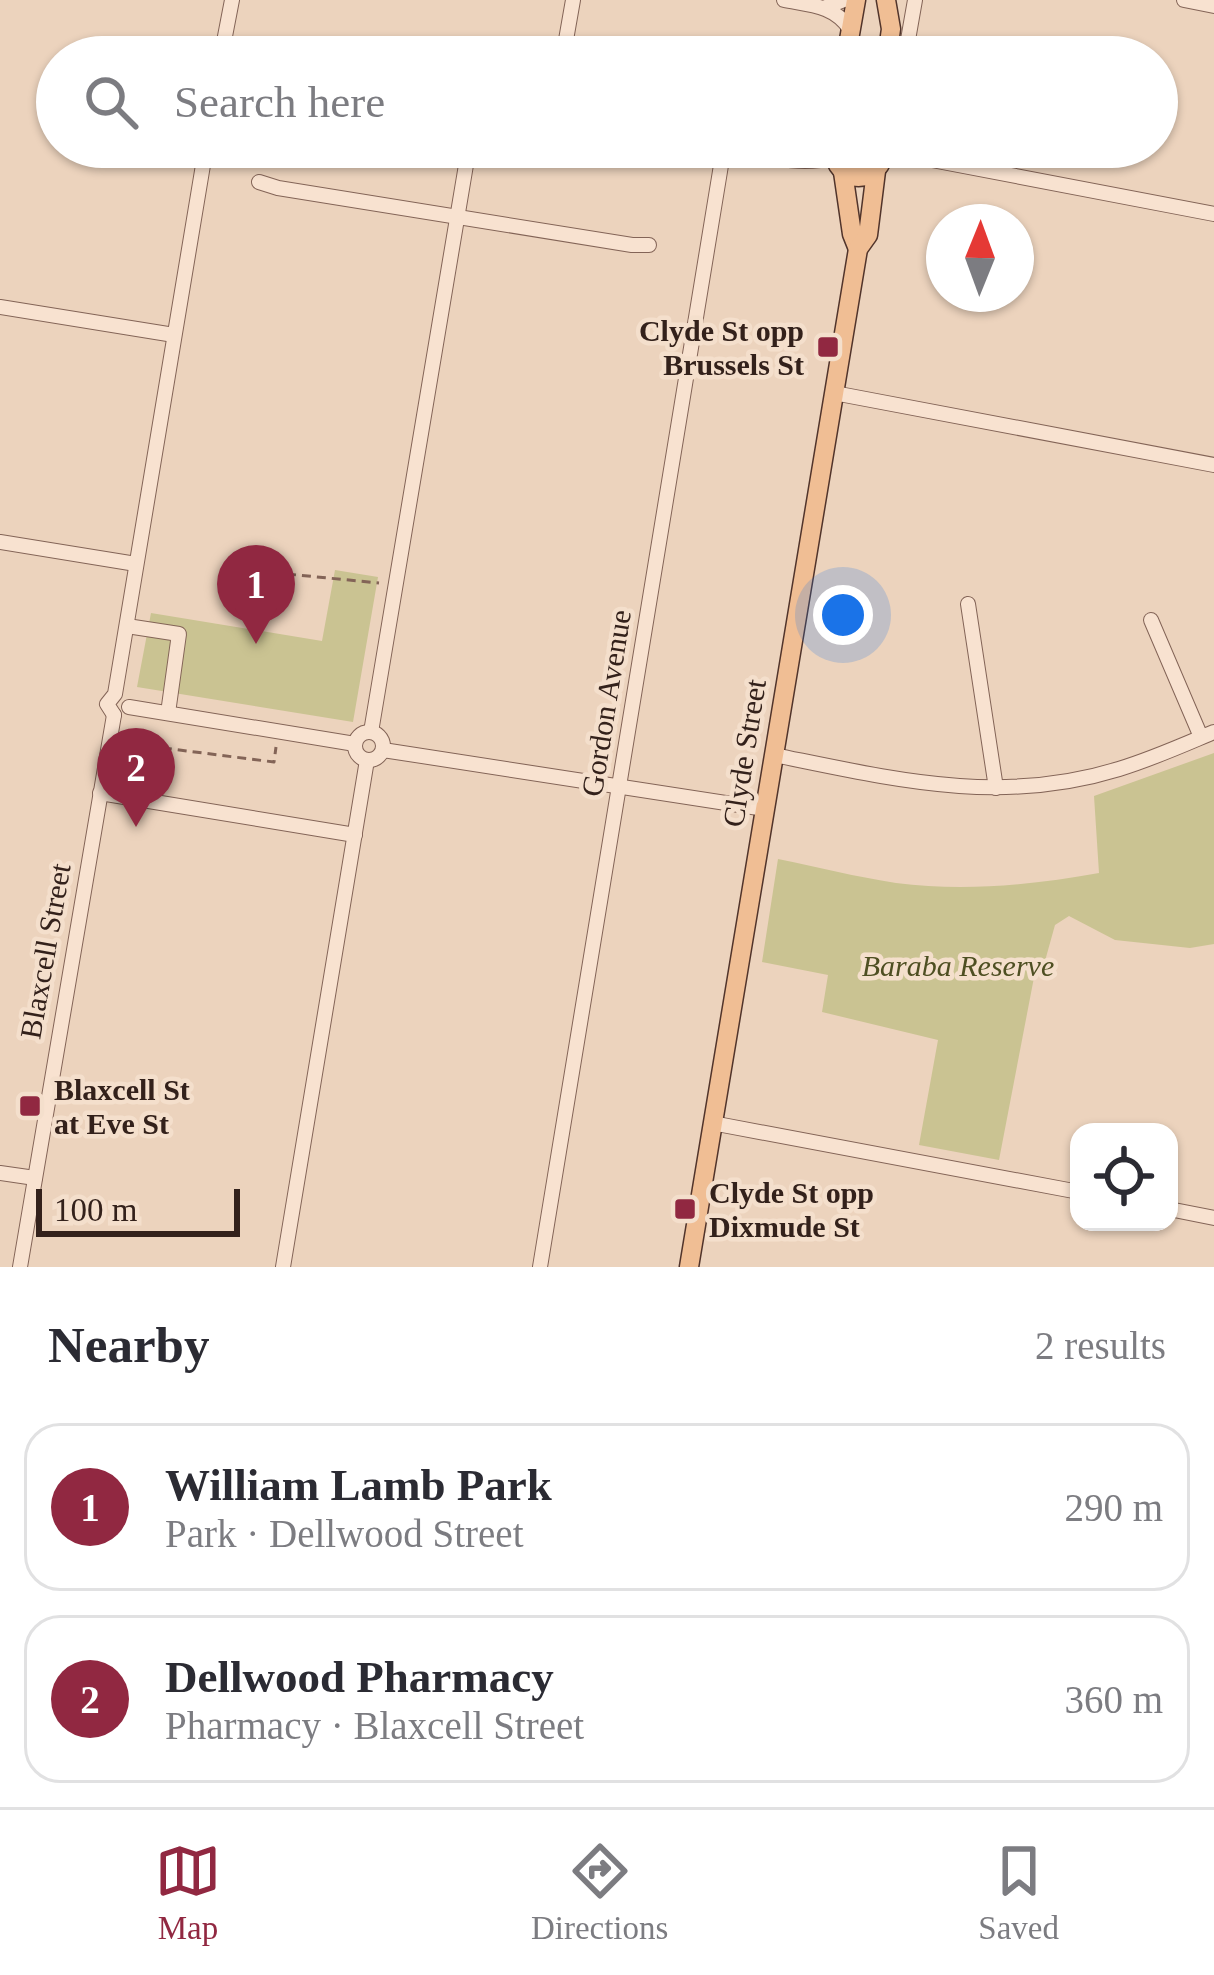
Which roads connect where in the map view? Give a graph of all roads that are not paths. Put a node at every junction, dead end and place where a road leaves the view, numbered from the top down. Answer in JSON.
{"nodes":[{"id":1,"x":232,"y":0,"type":"edge"},
{"id":2,"x":573,"y":0,"type":"edge"},
{"id":3,"x":784,"y":0,"type":"edge"},
{"id":4,"x":844,"y":0,"type":"edge"},
{"id":5,"x":856,"y":0,"type":"edge"},
{"id":6,"x":886,"y":0,"type":"edge"},
{"id":7,"x":915,"y":0,"type":"edge"},
{"id":8,"x":1184,"y":0,"type":"edge"},
{"id":9,"x":1214,"y":6,"type":"edge"},
{"id":10,"x":826,"y":7,"type":"junction"},
{"id":11,"x":850,"y":29,"type":"junction"},
{"id":12,"x":225,"y":36,"type":"edge"},
{"id":13,"x":567,"y":36,"type":"edge"},
{"id":14,"x":849,"y":36,"type":"edge"},
{"id":15,"x":890,"y":36,"type":"edge"},
{"id":16,"x":908,"y":36,"type":"edge"},
{"id":17,"x":202,"y":168,"type":"edge"},
{"id":18,"x":466,"y":168,"type":"edge"},
{"id":19,"x":720,"y":168,"type":"edge"},
{"id":20,"x":838,"y":168,"type":"edge"},
{"id":21,"x":848,"y":168,"type":"edge"},
{"id":22,"x":879,"y":168,"type":"edge"},
{"id":23,"x":981,"y":168,"type":"edge"},
{"id":24,"x":877,"y":171,"type":"junction"},
{"id":25,"x":259,"y":182,"type":"dead end"},
{"id":26,"x":1214,"y":214,"type":"edge"},
{"id":27,"x":458,"y":216,"type":"junction"},
{"id":28,"x":649,"y":245,"type":"dead end"},
{"id":29,"x":858,"y":249,"type":"junction"},
{"id":30,"x":0,"y":307,"type":"edge"},
{"id":31,"x":174,"y":335,"type":"junction"},
{"id":32,"x":834,"y":393,"type":"junction"},
{"id":33,"x":1214,"y":465,"type":"edge"},
{"id":34,"x":0,"y":542,"type":"edge"},
{"id":35,"x":136,"y":564,"type":"junction"},
{"id":36,"x":968,"y":604,"type":"dead end"},
{"id":37,"x":1151,"y":620,"type":"dead end"},
{"id":38,"x":127,"y":626,"type":"junction"},
{"id":39,"x":115,"y":694,"type":"junction"},
{"id":40,"x":129,"y":707,"type":"junction"},
{"id":41,"x":168,"y":713,"type":"junction"},
{"id":42,"x":114,"y":715,"type":"junction"},
{"id":43,"x":371,"y":732,"type":"junction"},
{"id":44,"x":1208,"y":735,"type":"edge"},
{"id":45,"x":356,"y":744,"type":"junction"},
{"id":46,"x":383,"y":750,"type":"junction"},
{"id":47,"x":774,"y":754,"type":"junction"},
{"id":48,"x":368,"y":760,"type":"junction"},
{"id":49,"x":620,"y":786,"type":"junction"},
{"id":50,"x":996,"y":788,"type":"junction"},
{"id":51,"x":100,"y":793,"type":"junction"},
{"id":52,"x":765,"y":809,"type":"junction"},
{"id":53,"x":355,"y":835,"type":"junction"},
{"id":54,"x":712,"y":1123,"type":"junction"},
{"id":55,"x":0,"y":1173,"type":"edge"},
{"id":56,"x":35,"y":1178,"type":"junction"},
{"id":57,"x":1070,"y":1190,"type":"edge"},
{"id":58,"x":1178,"y":1211,"type":"edge"},
{"id":59,"x":1214,"y":1218,"type":"edge"},
{"id":60,"x":20,"y":1267,"type":"edge"},
{"id":61,"x":283,"y":1267,"type":"edge"},
{"id":62,"x":539,"y":1267,"type":"edge"},
{"id":63,"x":689,"y":1267,"type":"edge"}],
"edges":[{"from":1,"to":12,"type":"street"},
{"from":2,"to":13,"type":"street"},
{"from":3,"to":10,"type":"street"},
{"from":4,"to":10,"type":"street"},
{"from":5,"to":11,"type":"main road"},
{"from":6,"to":15,"type":"main road"},
{"from":7,"to":16,"type":"street"},
{"from":8,"to":9,"type":"street"},
{"from":10,"to":11,"type":"street"},
{"from":11,"to":14,"type":"main road"},
{"from":17,"to":31,"type":"street"},
{"from":18,"to":27,"type":"street"},
{"from":19,"to":49,"type":"street","name":"Gordon Avenue"},
{"from":20,"to":29,"type":"main road","name":"Clyde Street"},
{"from":21,"to":24,"type":"main road"},
{"from":22,"to":24,"type":"main road","name":"Clyde Street"},
{"from":23,"to":26,"type":"street"},
{"from":24,"to":29,"type":"main road","name":"Clyde Street"},
{"from":25,"to":27,"type":"street"},
{"from":27,"to":28,"type":"street"},
{"from":27,"to":43,"type":"street"},
{"from":29,"to":32,"type":"main road","name":"Clyde Street"},
{"from":30,"to":31,"type":"street"},
{"from":31,"to":35,"type":"street"},
{"from":32,"to":33,"type":"street"},
{"from":32,"to":47,"type":"main road","name":"Clyde Street"},
{"from":34,"to":35,"type":"street"},
{"from":35,"to":38,"type":"street"},
{"from":36,"to":50,"type":"street"},
{"from":37,"to":44,"type":"street"},
{"from":38,"to":39,"type":"street"},
{"from":38,"to":41,"type":"street"},
{"from":39,"to":40,"type":"street"},
{"from":39,"to":42,"type":"street"},
{"from":40,"to":41,"type":"street"},
{"from":40,"to":42,"type":"street"},
{"from":41,"to":45,"type":"street"},
{"from":42,"to":51,"type":"street","name":"Blaxcell Street"},
{"from":43,"to":45,"type":"street"},
{"from":43,"to":46,"type":"street"},
{"from":44,"to":50,"type":"street"},
{"from":45,"to":48,"type":"street"},
{"from":46,"to":48,"type":"street"},
{"from":46,"to":49,"type":"street"},
{"from":47,"to":50,"type":"street"},
{"from":47,"to":52,"type":"main road","name":"Clyde Street"},
{"from":48,"to":53,"type":"street"},
{"from":49,"to":52,"type":"street"},
{"from":49,"to":62,"type":"street","name":"Gordon Avenue"},
{"from":51,"to":53,"type":"street"},
{"from":51,"to":56,"type":"street","name":"Blaxcell Street"},
{"from":52,"to":54,"type":"main road","name":"Clyde Street"},
{"from":53,"to":61,"type":"street"},
{"from":54,"to":57,"type":"street"},
{"from":54,"to":63,"type":"main road","name":"Clyde Street"},
{"from":55,"to":56,"type":"street"},
{"from":56,"to":60,"type":"street","name":"Blaxcell Street"},
{"from":58,"to":59,"type":"street"}]}
